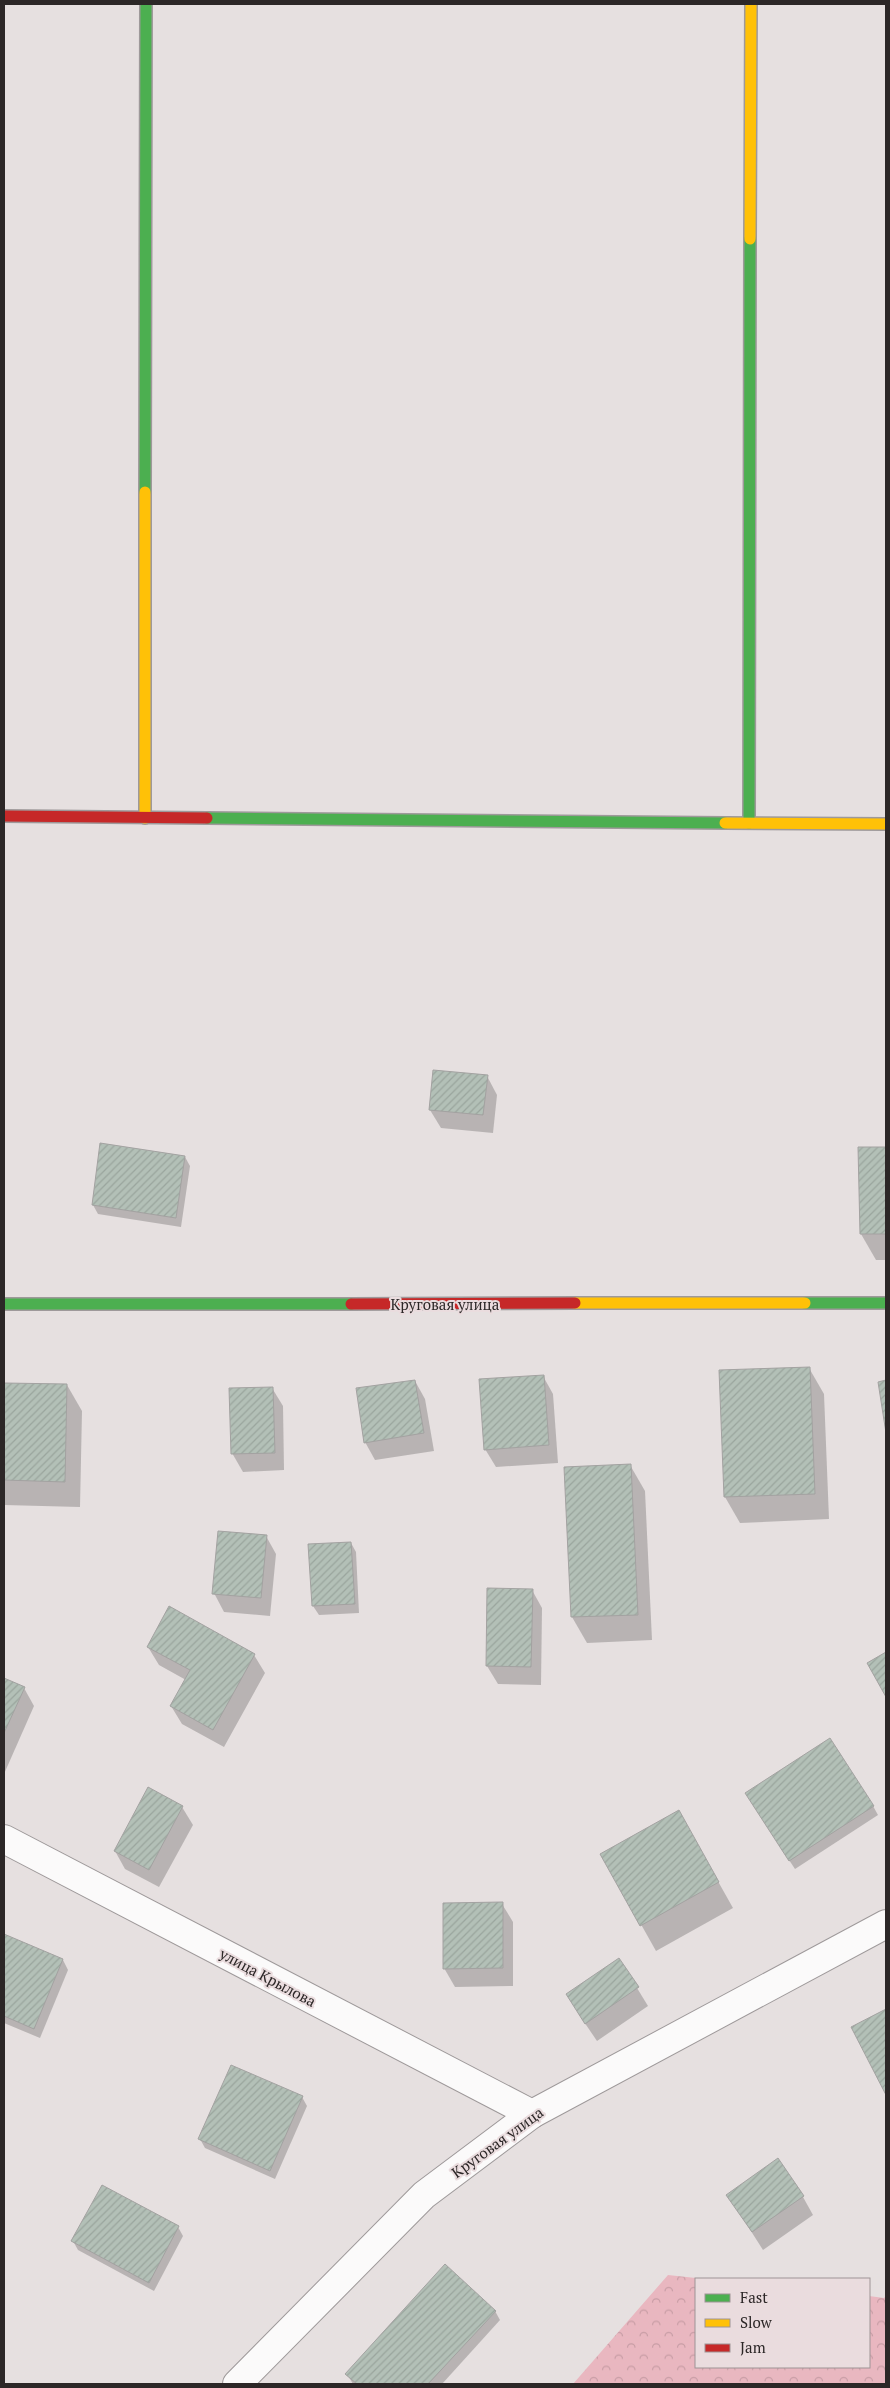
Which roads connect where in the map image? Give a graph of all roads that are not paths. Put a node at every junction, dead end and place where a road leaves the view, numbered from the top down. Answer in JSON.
{"nodes":[{"id":1,"x":146,"y":4,"type":"edge"},
{"id":2,"x":751,"y":4,"type":"edge"},
{"id":3,"x":4,"y":816,"type":"edge"},
{"id":4,"x":145,"y":818,"type":"junction"},
{"id":5,"x":749,"y":823,"type":"junction"},
{"id":6,"x":886,"y":824,"type":"edge"},
{"id":7,"x":886,"y":1303,"type":"edge"},
{"id":8,"x":4,"y":1304,"type":"edge"},
{"id":9,"x":4,"y":1839,"type":"edge"},
{"id":10,"x":886,"y":1924,"type":"edge"},
{"id":11,"x":532,"y":2114,"type":"junction"},
{"id":12,"x":238,"y":2384,"type":"edge"}],
"edges":[{"from":1,"to":4,"type":"street"},
{"from":2,"to":5,"type":"street"},
{"from":3,"to":4,"type":"street"},
{"from":4,"to":5,"type":"street"},
{"from":5,"to":6,"type":"street"},
{"from":7,"to":8,"type":"street","name":"Круговая улица"},
{"from":9,"to":11,"type":"street","name":"улица Крылова"},
{"from":10,"to":11,"type":"street","name":"Круговая улица"},
{"from":11,"to":12,"type":"street","name":"Круговая улица"}]}
